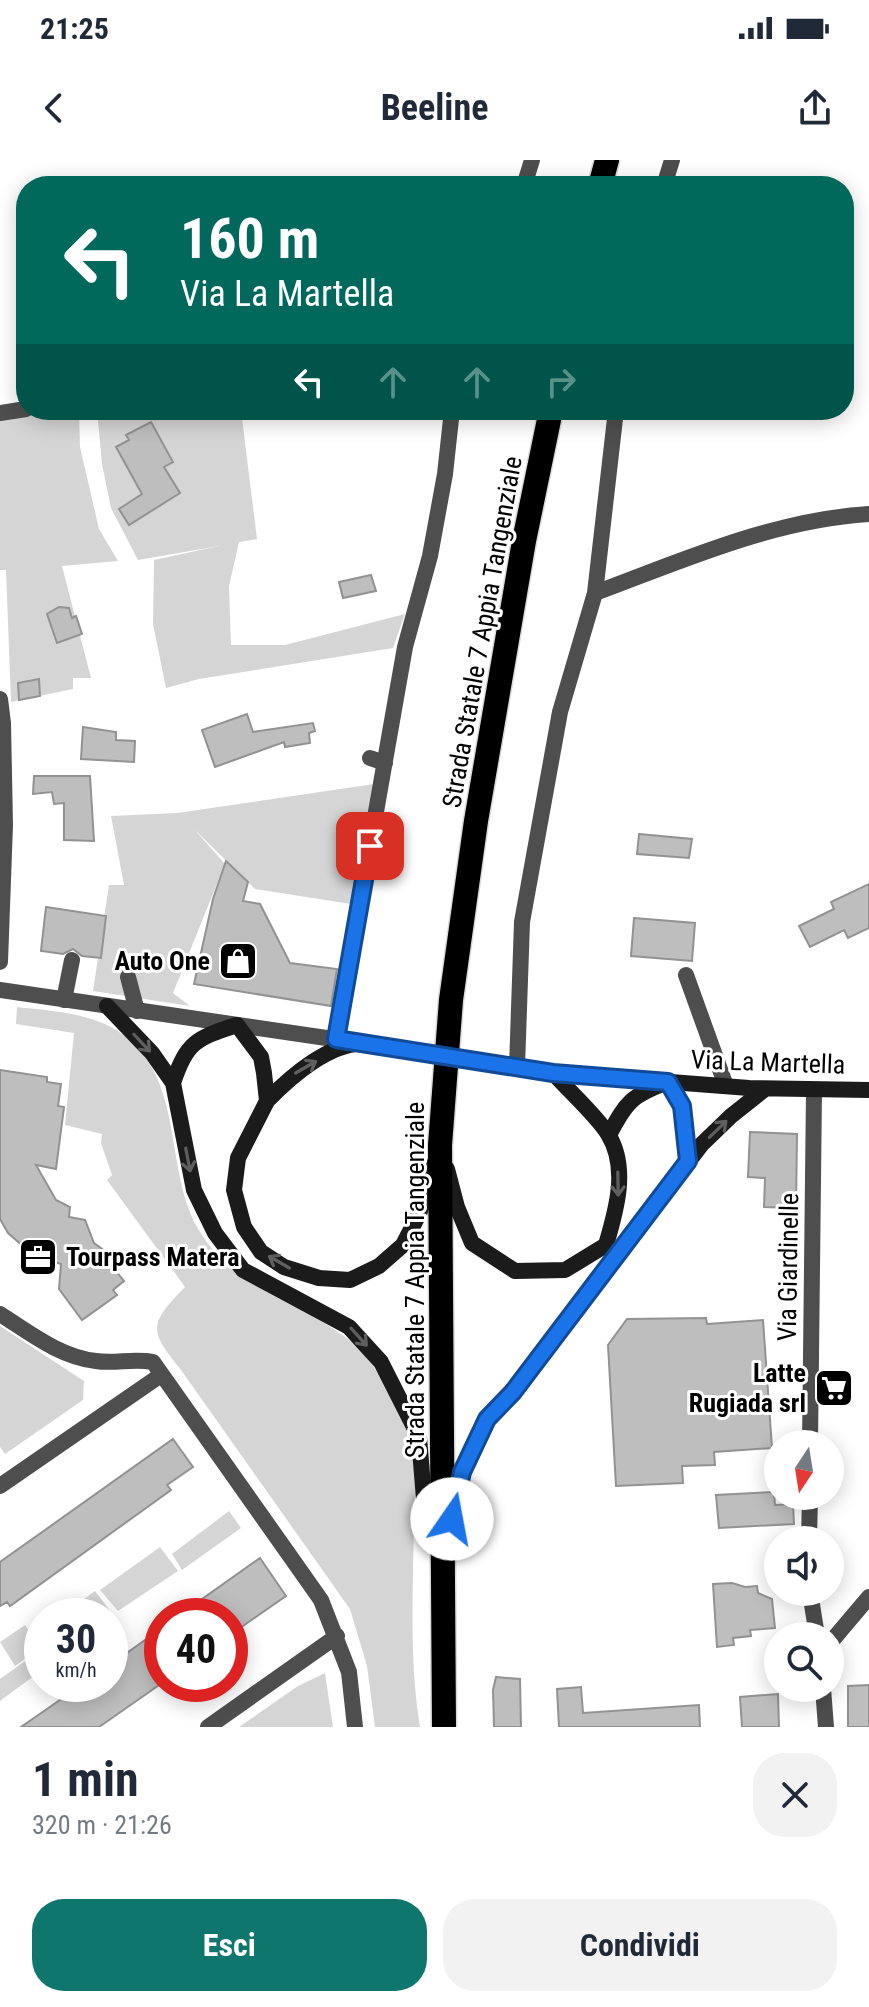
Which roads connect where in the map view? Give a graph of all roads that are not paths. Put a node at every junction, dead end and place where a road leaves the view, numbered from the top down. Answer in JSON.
{"nodes":[{"id":1,"x":451,"y":420,"type":"edge"},
{"id":2,"x":549,"y":420,"type":"edge"},
{"id":3,"x":615,"y":420,"type":"edge"},
{"id":4,"x":869,"y":514,"type":"edge"},
{"id":5,"x":595,"y":593,"type":"junction"},
{"id":6,"x":0,"y":699,"type":"edge"},
{"id":7,"x":72,"y":960,"type":"dead end"},
{"id":8,"x":0,"y":962,"type":"edge"},
{"id":9,"x":686,"y":975,"type":"dead end"},
{"id":10,"x":128,"y":977,"type":"dead end"},
{"id":11,"x":8,"y":991,"type":"edge"},
{"id":12,"x":64,"y":1000,"type":"junction"},
{"id":13,"x":107,"y":1006,"type":"junction"},
{"id":14,"x":0,"y":1007,"type":"edge"},
{"id":15,"x":137,"y":1011,"type":"junction"},
{"id":16,"x":237,"y":1025,"type":"junction"},
{"id":17,"x":352,"y":1042,"type":"junction"},
{"id":18,"x":510,"y":1066,"type":"junction"},
{"id":19,"x":553,"y":1073,"type":"junction"},
{"id":20,"x":668,"y":1082,"type":"junction"},
{"id":21,"x":173,"y":1083,"type":"junction"},
{"id":22,"x":726,"y":1086,"type":"junction"},
{"id":23,"x":765,"y":1089,"type":"junction"},
{"id":24,"x":869,"y":1090,"type":"edge"},
{"id":25,"x":814,"y":1091,"type":"junction"},
{"id":26,"x":267,"y":1101,"type":"junction"},
{"id":27,"x":609,"y":1135,"type":"junction"},
{"id":28,"x":440,"y":1145,"type":"junction"},
{"id":29,"x":688,"y":1161,"type":"junction"},
{"id":30,"x":0,"y":1314,"type":"edge"},
{"id":31,"x":161,"y":1375,"type":"junction"},
{"id":32,"x":810,"y":1430,"type":"edge"},
{"id":33,"x":0,"y":1486,"type":"edge"},
{"id":34,"x":443,"y":1567,"type":"junction"},
{"id":35,"x":869,"y":1597,"type":"edge"},
{"id":36,"x":844,"y":1626,"type":"edge"},
{"id":37,"x":337,"y":1636,"type":"junction"},
{"id":38,"x":824,"y":1702,"type":"edge"},
{"id":39,"x":208,"y":1727,"type":"edge"},
{"id":40,"x":355,"y":1727,"type":"edge"},
{"id":41,"x":444,"y":1727,"type":"edge"},
{"id":42,"x":826,"y":1727,"type":"edge"}],
"edges":[{"from":1,"to":17,"type":"street"},
{"from":2,"to":28,"type":"highway","name":"Strada Statale 7 Appia Tangenziale"},
{"from":3,"to":5,"type":"street"},
{"from":4,"to":5,"type":"street"},
{"from":5,"to":18,"type":"street"},
{"from":6,"to":8,"type":"street"},
{"from":7,"to":12,"type":"street"},
{"from":9,"to":22,"type":"street"},
{"from":10,"to":15,"type":"street"},
{"from":11,"to":12,"type":"street","name":"Via La Martella"},
{"from":11,"to":14,"type":"street"},
{"from":12,"to":13,"type":"street","name":"Via La Martella"},
{"from":13,"to":15,"type":"street","name":"Via La Martella"},
{"from":13,"to":21,"type":"street","one_way":true},
{"from":15,"to":16,"type":"street","name":"Via La Martella"},
{"from":16,"to":17,"type":"street","name":"Via La Martella"},
{"from":16,"to":21,"type":"street"},
{"from":16,"to":26,"type":"street"},
{"from":17,"to":18,"type":"street","name":"Via La Martella","bridge":true},
{"from":26,"to":17,"type":"street","one_way":true},
{"from":18,"to":19,"type":"street","name":"Via La Martella"},
{"from":19,"to":20,"type":"street","name":"Via La Martella"},
{"from":19,"to":27,"type":"street"},
{"from":20,"to":22,"type":"street","name":"Via La Martella"},
{"from":20,"to":27,"type":"street"},
{"from":20,"to":29,"type":"street"},
{"from":21,"to":34,"type":"street","one_way":true},
{"from":22,"to":23,"type":"street","name":"Via La Martella"},
{"from":23,"to":25,"type":"street","name":"Via La Martella"},
{"from":29,"to":23,"type":"street","one_way":true},
{"from":24,"to":25,"type":"street","name":"Via La Martella"},
{"from":25,"to":32,"type":"street","name":"Via Giardinelle"},
{"from":28,"to":26,"type":"street","one_way":true},
{"from":27,"to":28,"type":"street","one_way":true},
{"from":28,"to":34,"type":"highway","name":"Strada Statale 7 Appia Tangenziale"},
{"from":29,"to":34,"type":"street"},
{"from":30,"to":31,"type":"street"},
{"from":31,"to":33,"type":"street"},
{"from":31,"to":37,"type":"street"},
{"from":34,"to":41,"type":"highway","name":"Strada Statale 7 Appia Tangenziale"},
{"from":35,"to":36,"type":"street"},
{"from":37,"to":39,"type":"street"},
{"from":37,"to":40,"type":"street"},
{"from":38,"to":42,"type":"street"}]}
